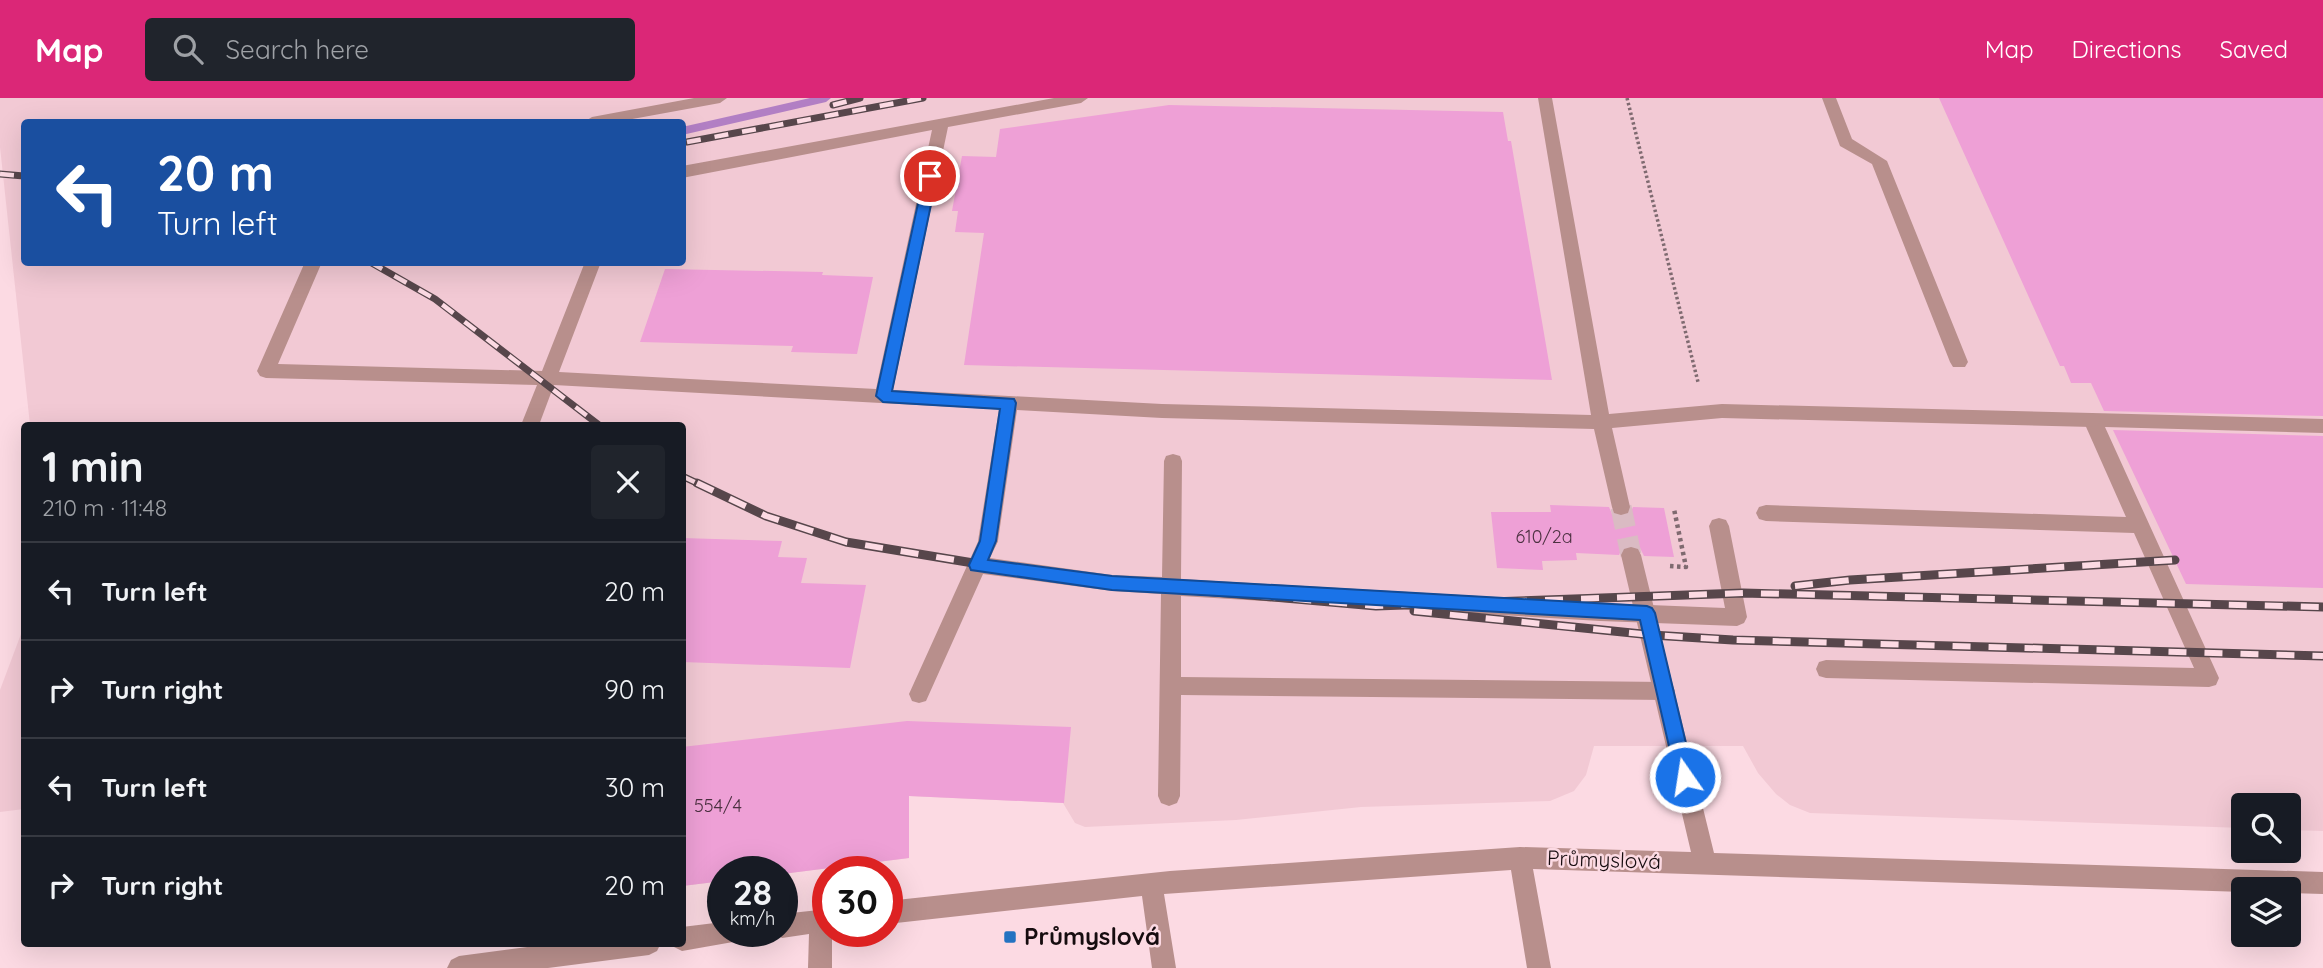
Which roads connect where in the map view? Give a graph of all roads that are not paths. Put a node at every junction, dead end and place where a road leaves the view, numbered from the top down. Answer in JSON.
{"nodes":[{"id":1,"x":720,"y":98,"type":"edge"},
{"id":2,"x":1081,"y":98,"type":"edge"},
{"id":3,"x":1545,"y":98,"type":"edge"},
{"id":4,"x":1829,"y":98,"type":"edge"},
{"id":5,"x":608,"y":119,"type":"edge"},
{"id":6,"x":941,"y":124,"type":"junction"},
{"id":7,"x":686,"y":171,"type":"edge"},
{"id":8,"x":312,"y":266,"type":"edge"},
{"id":9,"x":592,"y":266,"type":"edge"},
{"id":10,"x":1959,"y":362,"type":"dead end"},
{"id":11,"x":550,"y":378,"type":"junction"},
{"id":12,"x":883,"y":396,"type":"junction"},
{"id":13,"x":1009,"y":403,"type":"junction"},
{"id":14,"x":2092,"y":420,"type":"junction"},
{"id":15,"x":531,"y":422,"type":"edge"},
{"id":16,"x":1601,"y":422,"type":"junction"},
{"id":17,"x":2323,"y":426,"type":"edge"},
{"id":18,"x":1173,"y":461,"type":"dead end"},
{"id":19,"x":1621,"y":507,"type":"tunnel mouth"},
{"id":20,"x":1766,"y":513,"type":"dead end"},
{"id":21,"x":2139,"y":525,"type":"junction"},
{"id":22,"x":1718,"y":526,"type":"dead end"},
{"id":23,"x":988,"y":541,"type":"joint"},
{"id":24,"x":1631,"y":555,"type":"tunnel mouth"},
{"id":25,"x":977,"y":565,"type":"junction"},
{"id":26,"x":1171,"y":586,"type":"junction"},
{"id":27,"x":1647,"y":613,"type":"junction"},
{"id":28,"x":1826,"y":669,"type":"dead end"},
{"id":29,"x":1170,"y":686,"type":"junction"},
{"id":30,"x":1665,"y":691,"type":"junction"},
{"id":31,"x":919,"y":694,"type":"dead end"},
{"id":32,"x":1169,"y":796,"type":"dead end"},
{"id":33,"x":1520,"y":858,"type":"junction"},
{"id":34,"x":1705,"y":863,"type":"junction"},
{"id":35,"x":2323,"y":883,"type":"edge"},
{"id":36,"x":1151,"y":884,"type":"junction"},
{"id":37,"x":903,"y":911,"type":"edge"},
{"id":38,"x":707,"y":936,"type":"edge"},
{"id":39,"x":686,"y":938,"type":"edge"},
{"id":40,"x":619,"y":947,"type":"edge"},
{"id":41,"x":822,"y":947,"type":"edge"},
{"id":42,"x":459,"y":968,"type":"edge"},
{"id":43,"x":820,"y":968,"type":"edge"},
{"id":44,"x":1164,"y":968,"type":"edge"},
{"id":45,"x":1539,"y":968,"type":"edge"}],
"edges":[{"from":1,"to":5,"type":"street"},
{"from":2,"to":6,"type":"street"},
{"from":3,"to":16,"type":"street"},
{"from":4,"to":10,"type":"street"},
{"from":6,"to":7,"type":"street"},
{"from":6,"to":12,"type":"street"},
{"from":8,"to":11,"type":"street"},
{"from":9,"to":11,"type":"street"},
{"from":11,"to":12,"type":"street"},
{"from":11,"to":15,"type":"street"},
{"from":12,"to":13,"type":"street"},
{"from":13,"to":16,"type":"street"},
{"from":13,"to":23,"type":"street"},
{"from":14,"to":16,"type":"street"},
{"from":14,"to":17,"type":"street"},
{"from":14,"to":21,"type":"street"},
{"from":16,"to":19,"type":"street"},
{"from":18,"to":26,"type":"street"},
{"from":20,"to":21,"type":"street"},
{"from":21,"to":28,"type":"street"},
{"from":22,"to":27,"type":"street"},
{"from":23,"to":25,"type":"street"},
{"from":24,"to":27,"type":"street"},
{"from":25,"to":26,"type":"street"},
{"from":25,"to":31,"type":"street"},
{"from":26,"to":27,"type":"street"},
{"from":26,"to":29,"type":"street"},
{"from":27,"to":30,"type":"street"},
{"from":29,"to":30,"type":"street"},
{"from":29,"to":32,"type":"street"},
{"from":30,"to":34,"type":"street"},
{"from":33,"to":34,"type":"street","name":"Průmyslová"},
{"from":33,"to":36,"type":"street","name":"Průmyslová"},
{"from":33,"to":45,"type":"street"},
{"from":34,"to":35,"type":"street","name":"Průmyslová"},
{"from":36,"to":37,"type":"street","name":"Průmyslová"},
{"from":36,"to":44,"type":"street"},
{"from":38,"to":39,"type":"street"},
{"from":40,"to":42,"type":"street"},
{"from":41,"to":43,"type":"street"}]}
